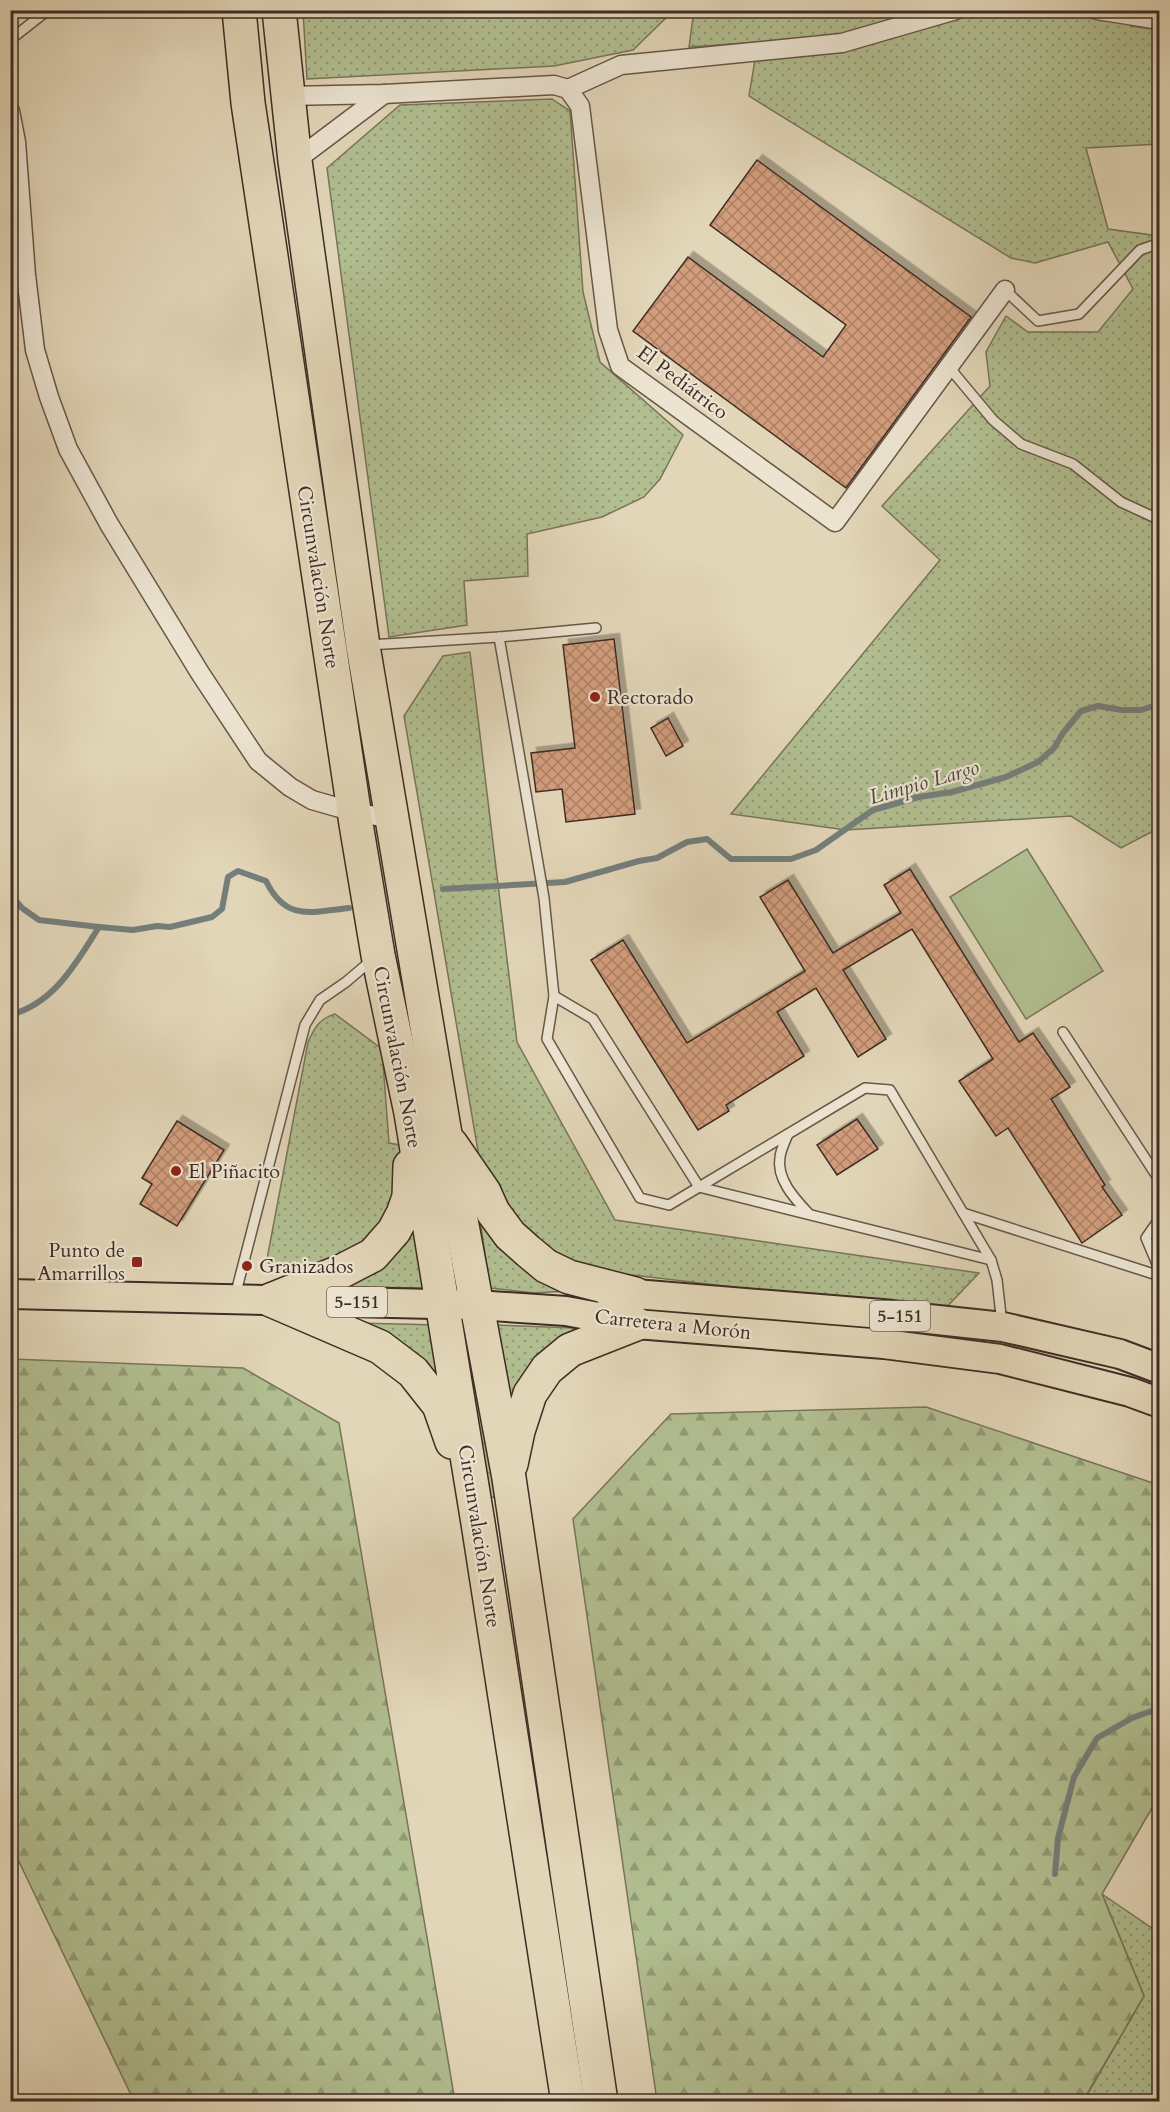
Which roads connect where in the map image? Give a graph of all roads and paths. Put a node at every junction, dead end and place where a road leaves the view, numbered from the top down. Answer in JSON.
{"nodes":[{"id":1,"x":48,"y":10,"type":"edge"},
{"id":2,"x":239,"y":10,"type":"edge"},
{"id":3,"x":279,"y":10,"type":"edge"},
{"id":4,"x":956,"y":10,"type":"edge"},
{"id":5,"x":1097,"y":10,"type":"edge"},
{"id":6,"x":1160,"y":20,"type":"edge"},
{"id":7,"x":10,"y":40,"type":"edge"},
{"id":8,"x":245,"y":74,"type":"junction"},
{"id":9,"x":568,"y":89,"type":"junction"},
{"id":10,"x":384,"y":94,"type":"junction"},
{"id":11,"x":287,"y":96,"type":"junction"},
{"id":12,"x":10,"y":111,"type":"edge"},
{"id":13,"x":253,"y":139,"type":"junction"},
{"id":14,"x":295,"y":161,"type":"junction"},
{"id":15,"x":1160,"y":243,"type":"edge"},
{"id":16,"x":1005,"y":290,"type":"joint"},
{"id":17,"x":948,"y":366,"type":"junction"},
{"id":18,"x":1160,"y":520,"type":"edge"},
{"id":19,"x":596,"y":628,"type":"dead end"},
{"id":20,"x":500,"y":637,"type":"junction"},
{"id":21,"x":363,"y":646,"type":"junction"},
{"id":22,"x":330,"y":650,"type":"junction"},
{"id":23,"x":354,"y":812,"type":"junction"},
{"id":24,"x":392,"y":819,"type":"junction"},
{"id":25,"x":395,"y":946,"type":"junction"},
{"id":26,"x":554,"y":996,"type":"junction"},
{"id":27,"x":1063,"y":1032,"type":"dead end"},
{"id":28,"x":411,"y":1113,"type":"junction"},
{"id":29,"x":445,"y":1134,"type":"junction"},
{"id":30,"x":788,"y":1134,"type":"junction"},
{"id":31,"x":1160,"y":1181,"type":"edge"},
{"id":32,"x":699,"y":1187,"type":"junction"},
{"id":33,"x":809,"y":1214,"type":"junction"},
{"id":34,"x":963,"y":1214,"type":"junction"},
{"id":35,"x":1160,"y":1218,"type":"edge"},
{"id":36,"x":991,"y":1260,"type":"junction"},
{"id":37,"x":1160,"y":1274,"type":"edge"},
{"id":38,"x":10,"y":1294,"type":"edge"},
{"id":39,"x":234,"y":1299,"type":"junction"},
{"id":40,"x":271,"y":1300,"type":"junction"},
{"id":41,"x":443,"y":1305,"type":"junction"},
{"id":42,"x":476,"y":1305,"type":"junction"},
{"id":43,"x":635,"y":1309,"type":"junction"},
{"id":44,"x":1003,"y":1327,"type":"junction"},
{"id":45,"x":1000,"y":1359,"type":"junction"},
{"id":46,"x":1160,"y":1369,"type":"edge"},
{"id":47,"x":1160,"y":1403,"type":"edge"},
{"id":48,"x":509,"y":1478,"type":"junction"},
{"id":49,"x":478,"y":1523,"type":"junction"},
{"id":50,"x":568,"y":2102,"type":"edge"},
{"id":51,"x":601,"y":2102,"type":"edge"}],
"edges":[{"from":1,"to":7,"type":"lane"},
{"from":2,"to":8,"type":"highway","name":"Circunvalación Norte"},
{"from":3,"to":11,"type":"highway","name":"Circunvalación Norte"},
{"from":4,"to":9,"type":"street"},
{"from":5,"to":6,"type":"street"},
{"from":8,"to":11,"type":"highway"},
{"from":8,"to":13,"type":"highway","name":"Circunvalación Norte"},
{"from":9,"to":10,"type":"street"},
{"from":9,"to":17,"type":"street","name":"El Pediátrico"},
{"from":10,"to":11,"type":"street"},
{"from":10,"to":14,"type":"street"},
{"from":11,"to":13,"type":"highway"},
{"from":11,"to":14,"type":"highway","name":"Circunvalación Norte"},
{"from":12,"to":23,"type":"street"},
{"from":13,"to":22,"type":"highway","name":"Circunvalación Norte"},
{"from":14,"to":21,"type":"highway","name":"Circunvalación Norte"},
{"from":15,"to":16,"type":"lane"},
{"from":16,"to":17,"type":"street","name":"El Pediátrico"},
{"from":17,"to":18,"type":"lane"},
{"from":19,"to":20,"type":"lane"},
{"from":20,"to":21,"type":"lane"},
{"from":20,"to":26,"type":"lane"},
{"from":21,"to":22,"type":"highway"},
{"from":21,"to":24,"type":"highway","name":"Circunvalación Norte"},
{"from":22,"to":23,"type":"highway","name":"Circunvalación Norte"},
{"from":23,"to":24,"type":"street"},
{"from":23,"to":25,"type":"highway","name":"Circunvalación Norte"},
{"from":24,"to":25,"type":"highway","name":"Circunvalación Norte"},
{"from":25,"to":28,"type":"highway","name":"Circunvalación Norte"},
{"from":25,"to":29,"type":"highway","name":"Circunvalación Norte"},
{"from":25,"to":39,"type":"lane"},
{"from":26,"to":32,"type":"lane"},
{"from":26,"to":32,"type":"lane"},
{"from":27,"to":31,"type":"lane"},
{"from":28,"to":40,"type":"highway"},
{"from":28,"to":41,"type":"highway","name":"Circunvalación Norte"},
{"from":29,"to":42,"type":"highway","name":"Circunvalación Norte"},
{"from":29,"to":43,"type":"highway"},
{"from":30,"to":32,"type":"lane"},
{"from":30,"to":33,"type":"lane"},
{"from":30,"to":34,"type":"lane"},
{"from":32,"to":33,"type":"lane"},
{"from":33,"to":36,"type":"lane"},
{"from":34,"to":36,"type":"lane"},
{"from":34,"to":37,"type":"lane"},
{"from":35,"to":37,"type":"lane"},
{"from":36,"to":44,"type":"lane"},
{"from":38,"to":39,"type":"main road","number":"5-151"},
{"from":39,"to":40,"type":"main road","number":"5-151"},
{"from":40,"to":41,"type":"main road","number":"5-151"},
{"from":40,"to":49,"type":"highway"},
{"from":41,"to":42,"type":"main road","number":"5-151"},
{"from":41,"to":49,"type":"highway","name":"Circunvalación Norte"},
{"from":42,"to":43,"type":"main road","name":"Carretera a Morón","number":"5-151"},
{"from":42,"to":48,"type":"highway","name":"Circunvalación Norte"},
{"from":43,"to":44,"type":"main road","name":"Carretera a Morón","number":"5-151"},
{"from":43,"to":45,"type":"main road","name":"Carretera a Morón","number":"5-151"},
{"from":43,"to":48,"type":"highway"},
{"from":44,"to":45,"type":"main road"},
{"from":44,"to":46,"type":"main road","name":"Carretera a Morón","number":"5-151"},
{"from":45,"to":47,"type":"main road","name":"Carretera a Morón","number":"5-151"},
{"from":48,"to":51,"type":"highway","name":"Circunvalación Norte"},
{"from":49,"to":50,"type":"highway","name":"Circunvalación Norte"}]}
